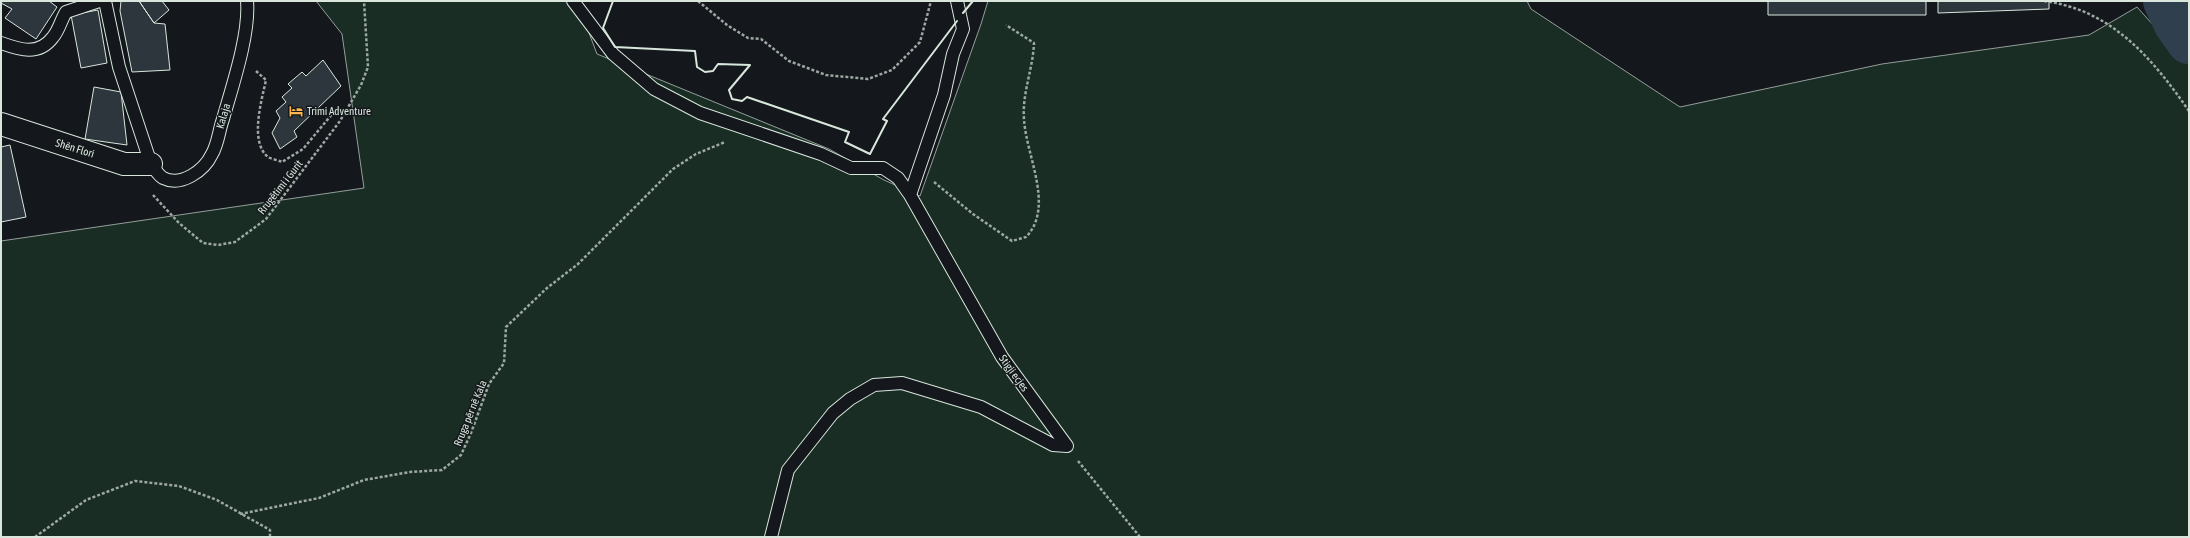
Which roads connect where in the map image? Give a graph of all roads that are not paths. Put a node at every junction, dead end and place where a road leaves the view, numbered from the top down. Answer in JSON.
{"nodes":[{"id":1,"x":99,"y":1,"type":"edge"},
{"id":2,"x":105,"y":1,"type":"edge"},
{"id":3,"x":248,"y":1,"type":"edge"},
{"id":4,"x":573,"y":1,"type":"edge"},
{"id":5,"x":957,"y":1,"type":"edge"},
{"id":6,"x":1,"y":43,"type":"edge"},
{"id":7,"x":1,"y":124,"type":"edge"},
{"id":8,"x":151,"y":164,"type":"junction"},
{"id":9,"x":910,"y":195,"type":"junction"},
{"id":10,"x":771,"y":537,"type":"edge"}],
"edges":[{"from":1,"to":6,"type":"lane"},
{"from":2,"to":8,"type":"lane"},
{"from":3,"to":8,"type":"lane","name":"Kalaja"},
{"from":4,"to":9,"type":"lane","name":"Stigji ecjes"},
{"from":5,"to":9,"type":"lane"},
{"from":7,"to":8,"type":"street","name":"Shën Flori"},
{"from":9,"to":10,"type":"lane","name":"Stigji ecjes"}]}
